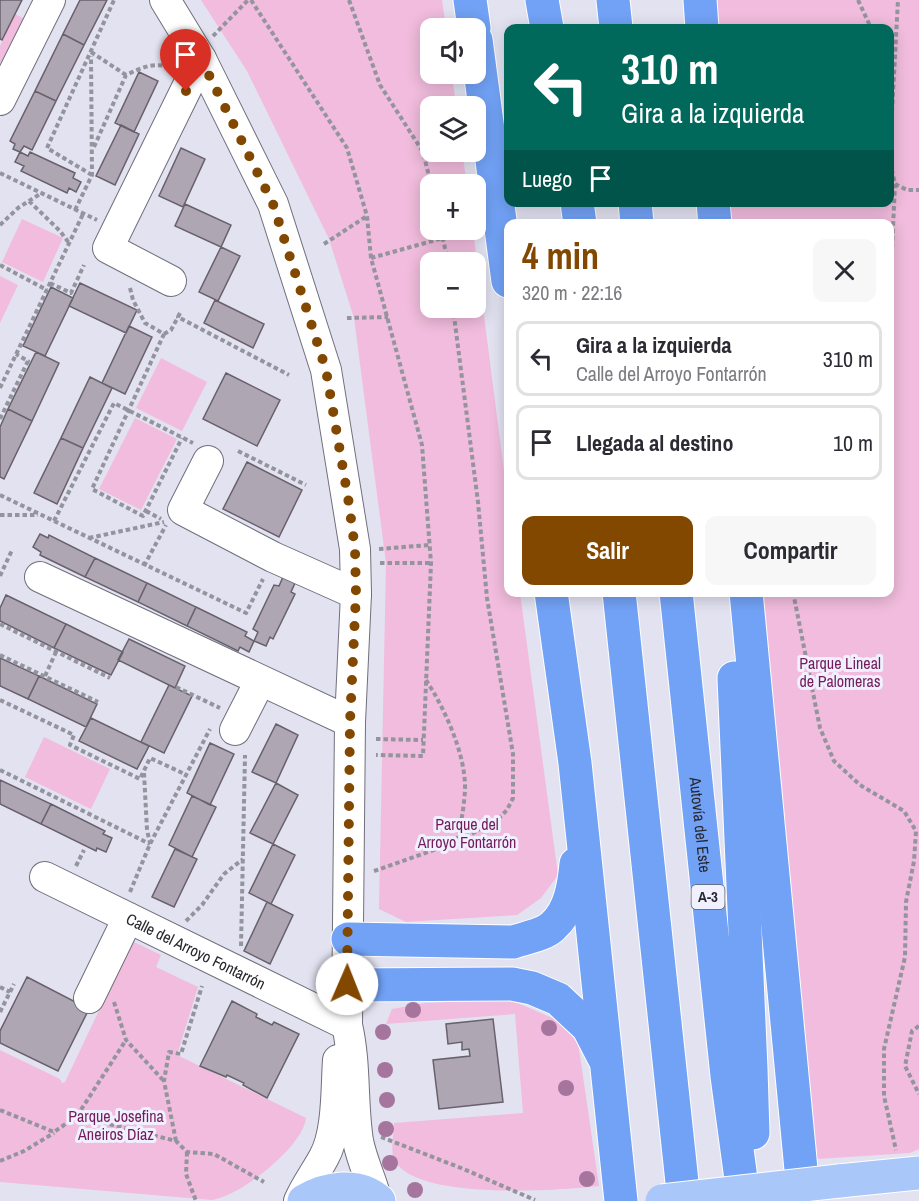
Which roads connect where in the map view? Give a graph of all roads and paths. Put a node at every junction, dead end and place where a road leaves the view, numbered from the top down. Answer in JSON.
{"nodes":[{"id":1,"x":50,"y":0,"type":"edge"},
{"id":2,"x":114,"y":0,"type":"edge"},
{"id":3,"x":165,"y":0,"type":"edge"},
{"id":4,"x":250,"y":0,"type":"edge"},
{"id":5,"x":349,"y":0,"type":"edge"},
{"id":6,"x":470,"y":0,"type":"edge"},
{"id":7,"x":542,"y":0,"type":"edge"},
{"id":8,"x":556,"y":0,"type":"edge"},
{"id":9,"x":613,"y":0,"type":"edge"},
{"id":10,"x":700,"y":0,"type":"edge"},
{"id":11,"x":858,"y":0,"type":"edge"},
{"id":12,"x":898,"y":0,"type":"edge"},
{"id":13,"x":473,"y":18,"type":"edge"},
{"id":14,"x":546,"y":24,"type":"edge"},
{"id":15,"x":559,"y":24,"type":"edge"},
{"id":16,"x":616,"y":24,"type":"edge"},
{"id":17,"x":702,"y":24,"type":"edge"},
{"id":18,"x":869,"y":24,"type":"edge"},
{"id":19,"x":91,"y":52,"type":"junction"},
{"id":20,"x":197,"y":54,"type":"junction"},
{"id":21,"x":894,"y":74,"type":"edge"},
{"id":22,"x":126,"y":75,"type":"junction"},
{"id":23,"x":482,"y":84,"type":"edge"},
{"id":24,"x":0,"y":100,"type":"edge"},
{"id":25,"x":92,"y":150,"type":"junction"},
{"id":26,"x":0,"y":166,"type":"edge"},
{"id":27,"x":2,"y":174,"type":"edge"},
{"id":28,"x":92,"y":174,"type":"junction"},
{"id":29,"x":428,"y":174,"type":"edge"},
{"id":30,"x":894,"y":177,"type":"edge"},
{"id":31,"x":896,"y":184,"type":"junction"},
{"id":32,"x":919,"y":190,"type":"edge"},
{"id":33,"x":40,"y":193,"type":"junction"},
{"id":34,"x":28,"y":201,"type":"junction"},
{"id":35,"x":75,"y":210,"type":"junction"},
{"id":36,"x":0,"y":213,"type":"edge"},
{"id":37,"x":83,"y":214,"type":"junction"},
{"id":38,"x":368,"y":216,"type":"junction"},
{"id":39,"x":5,"y":219,"type":"junction"},
{"id":40,"x":894,"y":220,"type":"edge"},
{"id":41,"x":104,"y":223,"type":"dead end"},
{"id":42,"x":0,"y":224,"type":"edge"},
{"id":43,"x":436,"y":240,"type":"edge"},
{"id":44,"x":69,"y":243,"type":"junction"},
{"id":45,"x":324,"y":244,"type":"dead end"},
{"id":46,"x":504,"y":251,"type":"edge"},
{"id":47,"x":371,"y":258,"type":"junction"},
{"id":48,"x":0,"y":265,"type":"edge"},
{"id":49,"x":84,"y":265,"type":"dead end"},
{"id":50,"x":171,"y":281,"type":"dead end"},
{"id":51,"x":50,"y":283,"type":"junction"},
{"id":52,"x":130,"y":287,"type":"dead end"},
{"id":53,"x":47,"y":290,"type":"junction"},
{"id":54,"x":388,"y":317,"type":"junction"},
{"id":55,"x":347,"y":318,"type":"dead end"},
{"id":56,"x":454,"y":318,"type":"edge"},
{"id":57,"x":164,"y":334,"type":"junction"},
{"id":58,"x":16,"y":354,"type":"junction"},
{"id":59,"x":289,"y":375,"type":"dead end"},
{"id":60,"x":0,"y":388,"type":"edge"},
{"id":61,"x":128,"y":410,"type":"junction"},
{"id":62,"x":0,"y":419,"type":"edge"},
{"id":63,"x":182,"y":438,"type":"junction"},
{"id":64,"x":238,"y":452,"type":"dead end"},
{"id":65,"x":202,"y":453,"type":"joint"},
{"id":66,"x":306,"y":484,"type":"dead end"},
{"id":67,"x":0,"y":495,"type":"edge"},
{"id":68,"x":146,"y":511,"type":"junction"},
{"id":69,"x":0,"y":515,"type":"edge"},
{"id":70,"x":42,"y":515,"type":"junction"},
{"id":71,"x":54,"y":521,"type":"junction"},
{"id":72,"x":168,"y":522,"type":"junction"},
{"id":73,"x":89,"y":538,"type":"junction"},
{"id":74,"x":429,"y":545,"type":"junction"},
{"id":75,"x":379,"y":549,"type":"dead end"},
{"id":76,"x":12,"y":550,"type":"dead end"},
{"id":77,"x":379,"y":563,"type":"dead end"},
{"id":78,"x":431,"y":563,"type":"junction"},
{"id":79,"x":144,"y":566,"type":"junction"},
{"id":80,"x":266,"y":571,"type":"dead end"},
{"id":81,"x":0,"y":576,"type":"edge"},
{"id":82,"x":40,"y":577,"type":"dead end"},
{"id":83,"x":356,"y":594,"type":"junction"},
{"id":84,"x":552,"y":597,"type":"edge"},
{"id":85,"x":621,"y":597,"type":"edge"},
{"id":86,"x":677,"y":597,"type":"edge"},
{"id":87,"x":731,"y":597,"type":"edge"},
{"id":88,"x":746,"y":597,"type":"edge"},
{"id":89,"x":795,"y":597,"type":"edge"},
{"id":90,"x":0,"y":624,"type":"edge"},
{"id":91,"x":56,"y":652,"type":"junction"},
{"id":92,"x":0,"y":655,"type":"edge"},
{"id":93,"x":45,"y":676,"type":"junction"},
{"id":94,"x":110,"y":678,"type":"dead end"},
{"id":95,"x":425,"y":679,"type":"junction"},
{"id":96,"x":260,"y":681,"type":"junction"},
{"id":97,"x":176,"y":687,"type":"dead end"},
{"id":98,"x":0,"y":700,"type":"edge"},
{"id":99,"x":98,"y":702,"type":"dead end"},
{"id":100,"x":350,"y":722,"type":"junction"},
{"id":101,"x":228,"y":730,"type":"junction"},
{"id":102,"x":376,"y":739,"type":"dead end"},
{"id":103,"x":423,"y":740,"type":"junction"},
{"id":104,"x":376,"y":755,"type":"dead end"},
{"id":105,"x":575,"y":764,"type":"junction"},
{"id":106,"x":0,"y":770,"type":"edge"},
{"id":107,"x":144,"y":770,"type":"junction"},
{"id":108,"x":187,"y":775,"type":"junction"},
{"id":109,"x":457,"y":842,"type":"junction"},
{"id":110,"x":150,"y":844,"type":"junction"},
{"id":111,"x":243,"y":859,"type":"junction"},
{"id":112,"x":372,"y":872,"type":"dead end"},
{"id":113,"x":45,"y":877,"type":"dead end"},
{"id":114,"x":136,"y":877,"type":"dead end"},
{"id":115,"x":128,"y":918,"type":"junction"},
{"id":116,"x":179,"y":928,"type":"dead end"},
{"id":117,"x":348,"y":939,"type":"junction"},
{"id":118,"x":241,"y":948,"type":"dead end"},
{"id":119,"x":14,"y":984,"type":"dead end"},
{"id":120,"x":347,"y":984,"type":"junction"},
{"id":121,"x":202,"y":986,"type":"dead end"},
{"id":122,"x":0,"y":987,"type":"edge"},
{"id":123,"x":10,"y":992,"type":"junction"},
{"id":124,"x":103,"y":995,"type":"joint"},
{"id":125,"x":0,"y":1012,"type":"edge"},
{"id":126,"x":348,"y":1025,"type":"junction"},
{"id":127,"x":919,"y":1026,"type":"edge"},
{"id":128,"x":126,"y":1040,"type":"junction"},
{"id":129,"x":608,"y":1066,"type":"junction"},
{"id":130,"x":164,"y":1081,"type":"junction"},
{"id":131,"x":919,"y":1094,"type":"edge"},
{"id":132,"x":0,"y":1110,"type":"edge"},
{"id":133,"x":77,"y":1116,"type":"junction"},
{"id":134,"x":54,"y":1132,"type":"junction"},
{"id":135,"x":375,"y":1134,"type":"dead end"},
{"id":136,"x":176,"y":1141,"type":"junction"},
{"id":137,"x":187,"y":1152,"type":"junction"},
{"id":138,"x":0,"y":1161,"type":"edge"},
{"id":139,"x":909,"y":1166,"type":"edge"},
{"id":140,"x":264,"y":1182,"type":"dead end"},
{"id":141,"x":378,"y":1200,"type":"edge"},
{"id":142,"x":536,"y":1200,"type":"edge"},
{"id":143,"x":196,"y":1201,"type":"edge"},
{"id":144,"x":299,"y":1201,"type":"edge"},
{"id":145,"x":304,"y":1201,"type":"edge"},
{"id":146,"x":621,"y":1201,"type":"edge"},
{"id":147,"x":662,"y":1201,"type":"edge"},
{"id":148,"x":684,"y":1201,"type":"edge"},
{"id":149,"x":744,"y":1201,"type":"edge"},
{"id":150,"x":754,"y":1201,"type":"edge"},
{"id":151,"x":804,"y":1201,"type":"edge"}],
"edges":[{"from":1,"to":24,"type":"street"},
{"from":2,"to":19,"type":"path"},
{"from":3,"to":20,"type":"street"},
{"from":4,"to":20,"type":"path"},
{"from":4,"to":38,"type":"path"},
{"from":5,"to":29,"type":"path"},
{"from":6,"to":13,"type":"highway"},
{"from":7,"to":14,"type":"highway"},
{"from":8,"to":15,"type":"highway"},
{"from":9,"to":16,"type":"highway"},
{"from":10,"to":17,"type":"highway"},
{"from":11,"to":18,"type":"path"},
{"from":12,"to":21,"type":"path"},
{"from":19,"to":22,"type":"path"},
{"from":19,"to":25,"type":"path"},
{"from":19,"to":28,"type":"path"},
{"from":20,"to":22,"type":"path"},
{"from":20,"to":50,"type":"street"},
{"from":20,"to":83,"type":"street"},
{"from":22,"to":25,"type":"path"},
{"from":23,"to":46,"type":"highway"},
{"from":25,"to":28,"type":"path"},
{"from":26,"to":27,"type":"path"},
{"from":27,"to":33,"type":"path"},
{"from":28,"to":35,"type":"path"},
{"from":30,"to":31,"type":"path"},
{"from":31,"to":32,"type":"path"},
{"from":31,"to":40,"type":"path"},
{"from":33,"to":34,"type":"path"},
{"from":33,"to":35,"type":"path"},
{"from":34,"to":39,"type":"path"},
{"from":34,"to":44,"type":"path"},
{"from":35,"to":37,"type":"path"},
{"from":36,"to":39,"type":"path"},
{"from":37,"to":41,"type":"path"},
{"from":37,"to":44,"type":"path"},
{"from":38,"to":45,"type":"path"},
{"from":38,"to":47,"type":"path"},
{"from":39,"to":42,"type":"path"},
{"from":43,"to":47,"type":"path"},
{"from":44,"to":51,"type":"path"},
{"from":47,"to":54,"type":"path"},
{"from":48,"to":53,"type":"path"},
{"from":49,"to":51,"type":"path"},
{"from":51,"to":53,"type":"path"},
{"from":52,"to":57,"type":"path"},
{"from":53,"to":58,"type":"path"},
{"from":54,"to":55,"type":"path"},
{"from":54,"to":74,"type":"path"},
{"from":56,"to":109,"type":"path"},
{"from":57,"to":59,"type":"path"},
{"from":57,"to":61,"type":"path"},
{"from":58,"to":60,"type":"path"},
{"from":58,"to":62,"type":"path"},
{"from":61,"to":63,"type":"path"},
{"from":61,"to":68,"type":"path"},
{"from":61,"to":71,"type":"path"},
{"from":63,"to":65,"type":"path"},
{"from":63,"to":68,"type":"path"},
{"from":64,"to":66,"type":"path"},
{"from":65,"to":83,"type":"street"},
{"from":67,"to":70,"type":"path"},
{"from":68,"to":72,"type":"path"},
{"from":69,"to":70,"type":"path"},
{"from":70,"to":71,"type":"path"},
{"from":71,"to":73,"type":"path"},
{"from":72,"to":73,"type":"path"},
{"from":72,"to":79,"type":"path"},
{"from":73,"to":79,"type":"path"},
{"from":74,"to":75,"type":"path"},
{"from":74,"to":78,"type":"path"},
{"from":76,"to":81,"type":"path"},
{"from":77,"to":78,"type":"path"},
{"from":78,"to":95,"type":"path"},
{"from":79,"to":80,"type":"path"},
{"from":82,"to":96,"type":"street"},
{"from":83,"to":100,"type":"street"},
{"from":84,"to":105,"type":"highway"},
{"from":85,"to":148,"type":"highway"},
{"from":86,"to":149,"type":"highway","name":"Autovía del Este","number":"A-3"},
{"from":87,"to":150,"type":"highway"},
{"from":88,"to":151,"type":"highway"},
{"from":89,"to":139,"type":"path"},
{"from":90,"to":91,"type":"path"},
{"from":91,"to":93,"type":"path"},
{"from":91,"to":94,"type":"path"},
{"from":92,"to":93,"type":"path"},
{"from":93,"to":99,"type":"path"},
{"from":95,"to":103,"type":"path"},
{"from":95,"to":109,"type":"path"},
{"from":96,"to":100,"type":"street"},
{"from":96,"to":101,"type":"street"},
{"from":97,"to":101,"type":"path"},
{"from":98,"to":107,"type":"path"},
{"from":100,"to":117,"type":"street"},
{"from":101,"to":108,"type":"path"},
{"from":101,"to":111,"type":"path"},
{"from":102,"to":103,"type":"path"},
{"from":103,"to":104,"type":"path"},
{"from":105,"to":117,"type":"highway"},
{"from":105,"to":129,"type":"highway"},
{"from":106,"to":110,"type":"path"},
{"from":107,"to":108,"type":"path"},
{"from":107,"to":110,"type":"path"},
{"from":108,"to":110,"type":"path"},
{"from":109,"to":112,"type":"path"},
{"from":110,"to":114,"type":"path"},
{"from":111,"to":116,"type":"path"},
{"from":111,"to":118,"type":"path"},
{"from":113,"to":115,"type":"street","name":"Calle del Arroyo Fontarrón"},
{"from":115,"to":124,"type":"street"},
{"from":115,"to":126,"type":"street","name":"Calle del Arroyo Fontarrón"},
{"from":117,"to":120,"type":"street"},
{"from":119,"to":123,"type":"path"},
{"from":120,"to":126,"type":"street"},
{"from":120,"to":129,"type":"highway"},
{"from":121,"to":130,"type":"path"},
{"from":122,"to":123,"type":"path"},
{"from":123,"to":125,"type":"path"},
{"from":124,"to":128,"type":"path"},
{"from":126,"to":141,"type":"street"},
{"from":126,"to":144,"type":"street"},
{"from":127,"to":131,"type":"path"},
{"from":128,"to":130,"type":"path"},
{"from":128,"to":133,"type":"path"},
{"from":129,"to":146,"type":"highway"},
{"from":130,"to":136,"type":"path"},
{"from":132,"to":134,"type":"path"},
{"from":133,"to":134,"type":"path"},
{"from":133,"to":136,"type":"path"},
{"from":134,"to":138,"type":"path"},
{"from":135,"to":142,"type":"path"},
{"from":136,"to":137,"type":"path"},
{"from":137,"to":140,"type":"path"},
{"from":137,"to":143,"type":"path"},
{"from":139,"to":147,"type":"main road","bridge":true},
{"from":141,"to":145,"type":"main road"}]}
